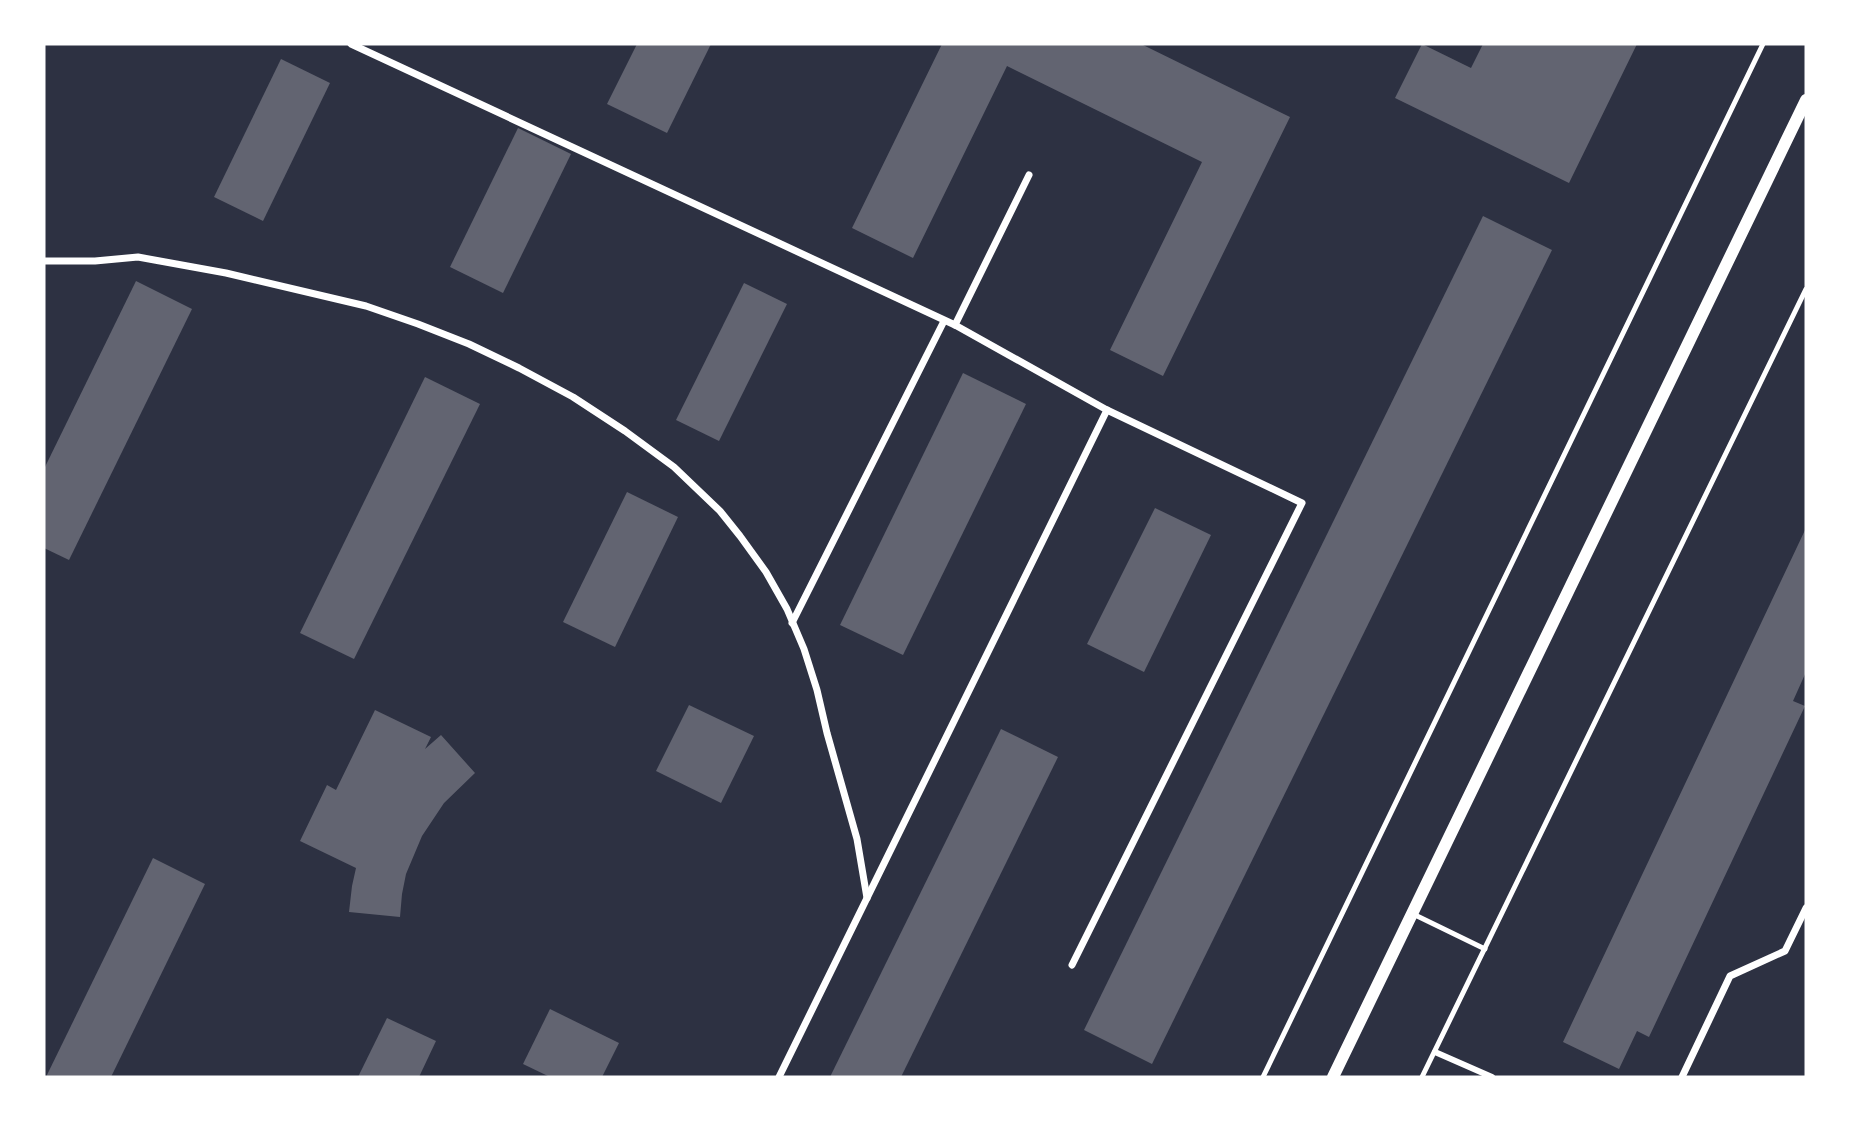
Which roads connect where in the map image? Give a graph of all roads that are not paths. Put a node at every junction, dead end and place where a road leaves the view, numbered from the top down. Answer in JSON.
{"nodes":[{"id":1,"x":351,"y":44,"type":"edge"},
{"id":2,"x":1763,"y":44,"type":"edge"},
{"id":3,"x":1806,"y":100,"type":"edge"},
{"id":4,"x":1029,"y":175,"type":"dead end"},
{"id":5,"x":44,"y":261,"type":"edge"},
{"id":6,"x":1806,"y":289,"type":"edge"},
{"id":7,"x":944,"y":321,"type":"junction"},
{"id":8,"x":955,"y":325,"type":"junction"},
{"id":9,"x":1107,"y":410,"type":"junction"},
{"id":10,"x":792,"y":623,"type":"junction"},
{"id":11,"x":867,"y":898,"type":"junction"},
{"id":12,"x":1806,"y":908,"type":"edge"},
{"id":13,"x":1413,"y":914,"type":"junction"},
{"id":14,"x":1485,"y":949,"type":"junction"},
{"id":15,"x":1072,"y":965,"type":"dead end"},
{"id":16,"x":1435,"y":1052,"type":"junction"},
{"id":17,"x":779,"y":1077,"type":"edge"},
{"id":18,"x":1263,"y":1077,"type":"edge"},
{"id":19,"x":1333,"y":1077,"type":"edge"},
{"id":20,"x":1422,"y":1077,"type":"edge"},
{"id":21,"x":1492,"y":1077,"type":"edge"},
{"id":22,"x":1682,"y":1077,"type":"edge"}],
"edges":[{"from":1,"to":7,"type":"street"},
{"from":2,"to":18,"type":"lane"},
{"from":3,"to":13,"type":"street"},
{"from":4,"to":8,"type":"street"},
{"from":5,"to":10,"type":"street"},
{"from":6,"to":14,"type":"lane"},
{"from":7,"to":8,"type":"street"},
{"from":7,"to":10,"type":"street"},
{"from":8,"to":9,"type":"street"},
{"from":9,"to":11,"type":"street"},
{"from":9,"to":15,"type":"street"},
{"from":10,"to":11,"type":"street"},
{"from":11,"to":17,"type":"street"},
{"from":12,"to":22,"type":"street"},
{"from":13,"to":14,"type":"lane"},
{"from":13,"to":19,"type":"street"},
{"from":14,"to":16,"type":"lane"},
{"from":16,"to":20,"type":"lane"},
{"from":16,"to":21,"type":"street"}]}
